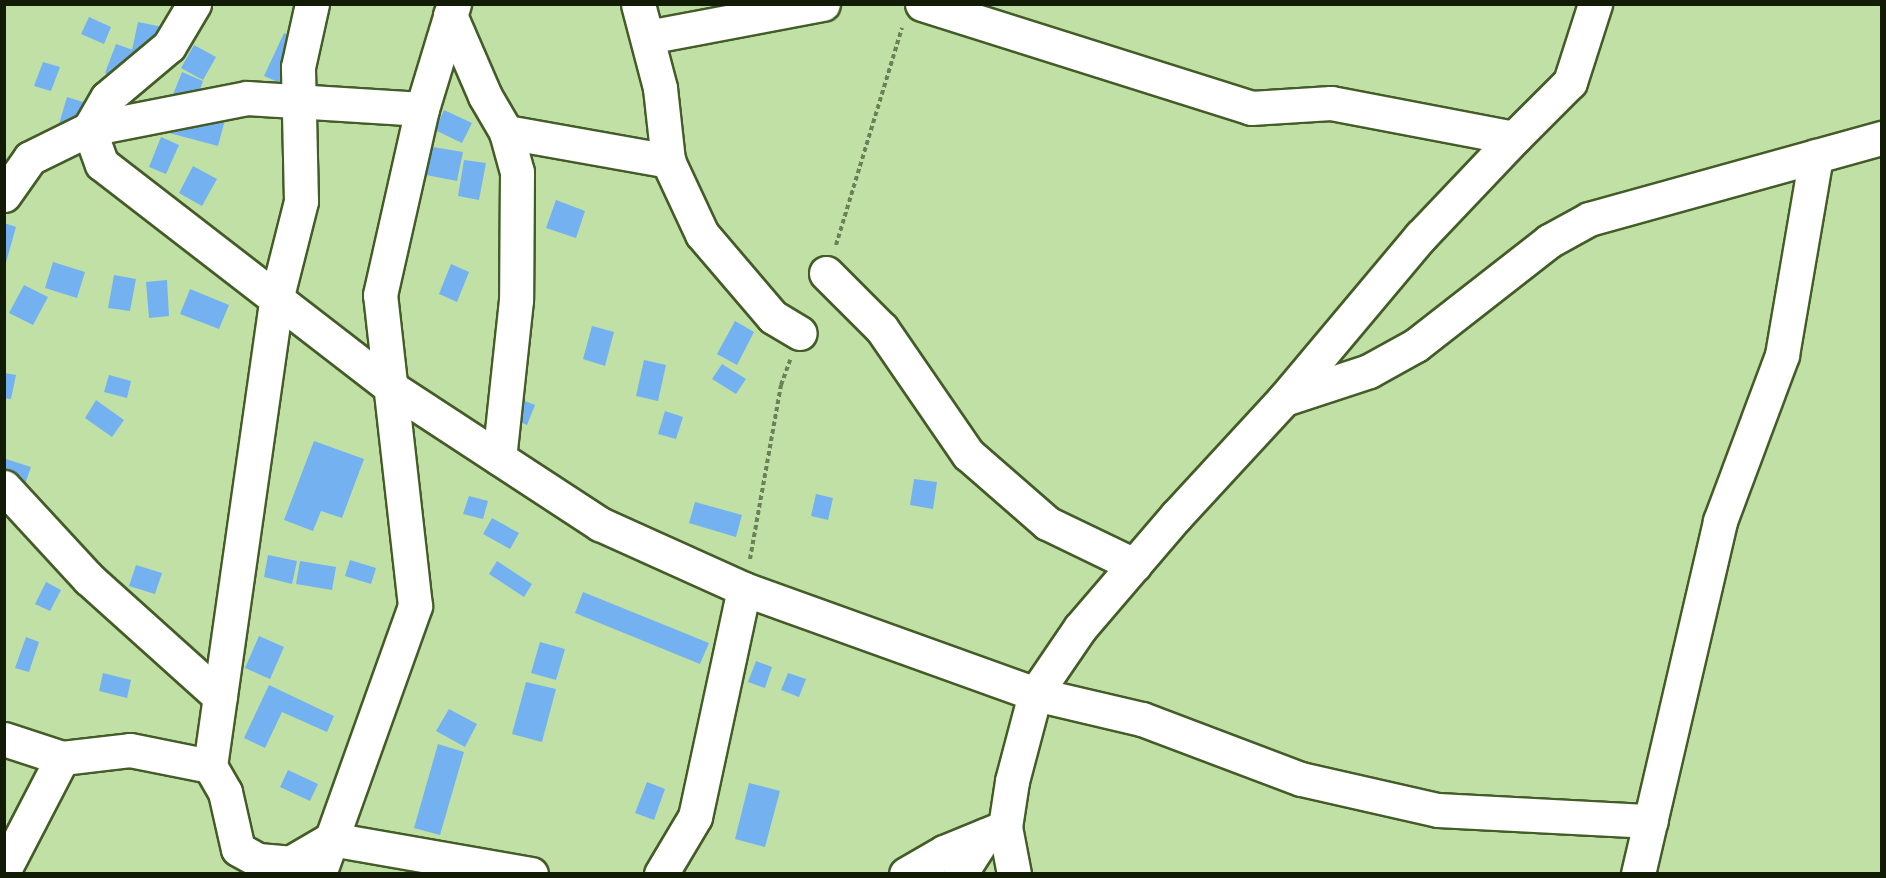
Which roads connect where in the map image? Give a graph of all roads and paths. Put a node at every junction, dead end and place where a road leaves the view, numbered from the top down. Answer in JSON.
{"nodes":[{"id":1,"x":194,"y":4,"type":"edge"},
{"id":2,"x":312,"y":4,"type":"edge"},
{"id":3,"x":638,"y":4,"type":"edge"},
{"id":4,"x":823,"y":4,"type":"edge"},
{"id":5,"x":922,"y":4,"type":"edge"},
{"id":6,"x":1595,"y":4,"type":"edge"},
{"id":7,"x":452,"y":10,"type":"edge"},
{"id":8,"x":648,"y":37,"type":"junction"},
{"id":9,"x":299,"y":101,"type":"junction"},
{"id":10,"x":422,"y":109,"type":"junction"},
{"id":11,"x":88,"y":129,"type":"junction"},
{"id":12,"x":506,"y":132,"type":"junction"},
{"id":13,"x":1514,"y":138,"type":"junction"},
{"id":14,"x":1881,"y":138,"type":"edge"},
{"id":15,"x":17,"y":156,"type":"edge"},
{"id":16,"x":1816,"y":156,"type":"junction"},
{"id":17,"x":668,"y":161,"type":"junction"},
{"id":18,"x":4,"y":195,"type":"edge"},
{"id":19,"x":826,"y":273,"type":"dead end"},
{"id":20,"x":276,"y":300,"type":"junction"},
{"id":21,"x":800,"y":333,"type":"dead end"},
{"id":22,"x":392,"y":388,"type":"junction"},
{"id":23,"x":1284,"y":399,"type":"junction"},
{"id":24,"x":499,"y":458,"type":"junction"},
{"id":25,"x":4,"y":487,"type":"edge"},
{"id":26,"x":1134,"y":565,"type":"junction"},
{"id":27,"x":744,"y":589,"type":"junction"},
{"id":28,"x":1035,"y":694,"type":"junction"},
{"id":29,"x":220,"y":697,"type":"junction"},
{"id":30,"x":4,"y":739,"type":"edge"},
{"id":31,"x":62,"y":758,"type":"junction"},
{"id":32,"x":210,"y":766,"type":"junction"},
{"id":33,"x":1651,"y":821,"type":"junction"},
{"id":34,"x":995,"y":831,"type":"junction"},
{"id":35,"x":331,"y":839,"type":"junction"},
{"id":36,"x":234,"y":861,"type":"edge"},
{"id":37,"x":4,"y":870,"type":"edge"},
{"id":38,"x":319,"y":873,"type":"edge"},
{"id":39,"x":531,"y":873,"type":"edge"},
{"id":40,"x":661,"y":873,"type":"edge"},
{"id":41,"x":906,"y":873,"type":"edge"},
{"id":42,"x":960,"y":873,"type":"edge"},
{"id":43,"x":1014,"y":873,"type":"edge"},
{"id":44,"x":1638,"y":873,"type":"edge"}],
"edges":[{"from":1,"to":11,"type":"street"},
{"from":2,"to":9,"type":"street"},
{"from":3,"to":8,"type":"street"},
{"from":4,"to":8,"type":"street"},
{"from":5,"to":13,"type":"street"},
{"from":6,"to":13,"type":"street"},
{"from":7,"to":10,"type":"street"},
{"from":7,"to":12,"type":"street"},
{"from":8,"to":17,"type":"street"},
{"from":9,"to":10,"type":"street"},
{"from":9,"to":11,"type":"street"},
{"from":9,"to":20,"type":"street"},
{"from":10,"to":22,"type":"street"},
{"from":11,"to":15,"type":"street"},
{"from":11,"to":20,"type":"street"},
{"from":12,"to":17,"type":"street"},
{"from":12,"to":24,"type":"street"},
{"from":13,"to":23,"type":"street"},
{"from":14,"to":16,"type":"street"},
{"from":15,"to":18,"type":"street"},
{"from":16,"to":23,"type":"street"},
{"from":16,"to":33,"type":"street"},
{"from":17,"to":21,"type":"street"},
{"from":19,"to":26,"type":"street"},
{"from":20,"to":22,"type":"street"},
{"from":20,"to":29,"type":"street"},
{"from":22,"to":24,"type":"street"},
{"from":22,"to":35,"type":"street"},
{"from":23,"to":26,"type":"street"},
{"from":24,"to":27,"type":"street"},
{"from":25,"to":29,"type":"street"},
{"from":26,"to":28,"type":"street"},
{"from":27,"to":28,"type":"street"},
{"from":27,"to":40,"type":"street"},
{"from":28,"to":33,"type":"street"},
{"from":28,"to":34,"type":"street"},
{"from":29,"to":32,"type":"street"},
{"from":30,"to":31,"type":"street"},
{"from":31,"to":32,"type":"street"},
{"from":31,"to":37,"type":"street"},
{"from":32,"to":36,"type":"street"},
{"from":33,"to":44,"type":"street"},
{"from":34,"to":41,"type":"street"},
{"from":34,"to":42,"type":"street"},
{"from":34,"to":43,"type":"street"},
{"from":35,"to":36,"type":"street"},
{"from":35,"to":38,"type":"street"},
{"from":35,"to":39,"type":"street"}]}
